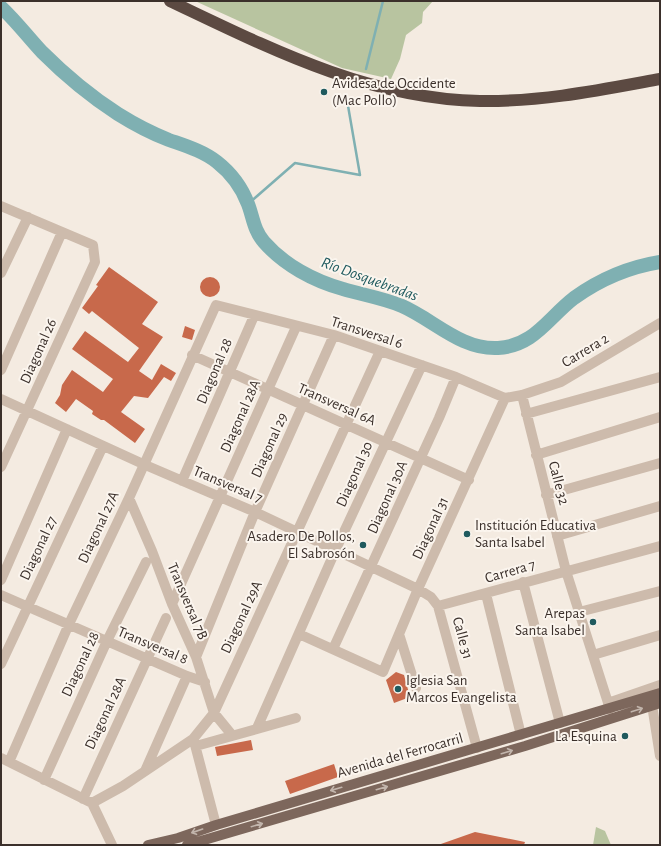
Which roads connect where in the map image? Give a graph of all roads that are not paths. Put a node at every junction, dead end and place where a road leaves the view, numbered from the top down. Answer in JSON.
{"nodes":[{"id":1,"x":170,"y":1,"type":"edge"},
{"id":2,"x":660,"y":79,"type":"edge"},
{"id":3,"x":1,"y":206,"type":"edge"},
{"id":4,"x":28,"y":217,"type":"junction"},
{"id":5,"x":62,"y":232,"type":"junction"},
{"id":6,"x":1,"y":273,"type":"edge"},
{"id":7,"x":216,"y":305,"type":"joint"},
{"id":8,"x":254,"y":316,"type":"junction"},
{"id":9,"x":660,"y":322,"type":"edge"},
{"id":10,"x":296,"y":326,"type":"junction"},
{"id":11,"x":334,"y":335,"type":"junction"},
{"id":12,"x":380,"y":351,"type":"junction"},
{"id":13,"x":192,"y":355,"type":"junction"},
{"id":14,"x":422,"y":365,"type":"junction"},
{"id":15,"x":1,"y":370,"type":"edge"},
{"id":16,"x":230,"y":373,"type":"junction"},
{"id":17,"x":660,"y":377,"type":"edge"},
{"id":18,"x":456,"y":378,"type":"junction"},
{"id":19,"x":268,"y":390,"type":"junction"},
{"id":20,"x":522,"y":395,"type":"junction"},
{"id":21,"x":505,"y":398,"type":"junction"},
{"id":22,"x":1,"y":399,"type":"edge"},
{"id":23,"x":303,"y":406,"type":"junction"},
{"id":24,"x":27,"y":411,"type":"junction"},
{"id":25,"x":526,"y":414,"type":"junction"},
{"id":26,"x":660,"y":417,"type":"edge"},
{"id":27,"x":345,"y":424,"type":"junction"},
{"id":28,"x":67,"y":429,"type":"junction"},
{"id":29,"x":385,"y":441,"type":"junction"},
{"id":30,"x":103,"y":446,"type":"junction"},
{"id":31,"x":536,"y":455,"type":"junction"},
{"id":32,"x":421,"y":458,"type":"junction"},
{"id":33,"x":660,"y":463,"type":"edge"},
{"id":34,"x":143,"y":464,"type":"junction"},
{"id":35,"x":1,"y":467,"type":"edge"},
{"id":36,"x":469,"y":480,"type":"junction"},
{"id":37,"x":182,"y":481,"type":"junction"},
{"id":38,"x":546,"y":495,"type":"junction"},
{"id":39,"x":220,"y":497,"type":"junction"},
{"id":40,"x":129,"y":498,"type":"junction"},
{"id":41,"x":660,"y":506,"type":"edge"},
{"id":42,"x":255,"y":512,"type":"junction"},
{"id":43,"x":296,"y":532,"type":"junction"},
{"id":44,"x":557,"y":536,"type":"junction"},
{"id":45,"x":660,"y":546,"type":"edge"},
{"id":46,"x":336,"y":549,"type":"junction"},
{"id":47,"x":146,"y":562,"type":"dead end"},
{"id":48,"x":372,"y":566,"type":"junction"},
{"id":49,"x":566,"y":571,"type":"junction"},
{"id":50,"x":1,"y":580,"type":"edge"},
{"id":51,"x":523,"y":582,"type":"junction"},
{"id":52,"x":418,"y":589,"type":"junction"},
{"id":53,"x":660,"y":591,"type":"edge"},
{"id":54,"x":486,"y":594,"type":"junction"},
{"id":55,"x":1,"y":595,"type":"edge"},
{"id":56,"x":172,"y":604,"type":"junction"},
{"id":57,"x":27,"y":606,"type":"junction"},
{"id":58,"x":438,"y":606,"type":"junction"},
{"id":59,"x":579,"y":612,"type":"junction"},
{"id":60,"x":166,"y":618,"type":"dead end"},
{"id":61,"x":69,"y":624,"type":"junction"},
{"id":62,"x":299,"y":634,"type":"junction"},
{"id":63,"x":399,"y":634,"type":"junction"},
{"id":64,"x":660,"y":635,"type":"edge"},
{"id":65,"x":107,"y":641,"type":"junction"},
{"id":66,"x":333,"y":649,"type":"junction"},
{"id":67,"x":593,"y":654,"type":"junction"},
{"id":68,"x":196,"y":657,"type":"junction"},
{"id":69,"x":147,"y":658,"type":"junction"},
{"id":70,"x":1,"y":664,"type":"edge"},
{"id":71,"x":187,"y":676,"type":"junction"},
{"id":72,"x":205,"y":682,"type":"junction"},
{"id":73,"x":660,"y":685,"type":"edge"},
{"id":74,"x":416,"y":688,"type":"dead end"},
{"id":75,"x":660,"y":693,"type":"edge"},
{"id":76,"x":656,"y":704,"type":"edge"},
{"id":77,"x":609,"y":706,"type":"junction"},
{"id":78,"x":214,"y":713,"type":"junction"},
{"id":79,"x":296,"y":718,"type":"dead end"},
{"id":80,"x":560,"y":723,"type":"junction"},
{"id":81,"x":257,"y":728,"type":"junction"},
{"id":82,"x":232,"y":735,"type":"junction"},
{"id":83,"x":521,"y":735,"type":"junction"},
{"id":84,"x":194,"y":742,"type":"junction"},
{"id":85,"x":477,"y":748,"type":"junction"},
{"id":86,"x":660,"y":756,"type":"edge"},
{"id":87,"x":5,"y":760,"type":"edge"},
{"id":88,"x":145,"y":771,"type":"junction"},
{"id":89,"x":44,"y":780,"type":"junction"},
{"id":90,"x":87,"y":801,"type":"junction"},
{"id":91,"x":216,"y":825,"type":"junction"},
{"id":92,"x":196,"y":843,"type":"edge"},
{"id":93,"x":112,"y":845,"type":"edge"},
{"id":94,"x":148,"y":845,"type":"edge"},
{"id":95,"x":187,"y":845,"type":"edge"}],
"edges":[{"from":1,"to":2,"type":"highway"},
{"from":3,"to":4,"type":"street"},
{"from":4,"to":5,"type":"street"},
{"from":4,"to":6,"type":"street"},
{"from":5,"to":15,"type":"street"},
{"from":5,"to":24,"type":"street","name":"Diagonal 26"},
{"from":7,"to":8,"type":"street","name":"Transversal 6"},
{"from":7,"to":13,"type":"street","name":"Diagonal 27A"},
{"from":8,"to":10,"type":"street","name":"Transversal 6"},
{"from":8,"to":16,"type":"street","name":"Diagonal 28"},
{"from":9,"to":20,"type":"street","name":"Carrera 2"},
{"from":10,"to":11,"type":"street","name":"Transversal 6"},
{"from":10,"to":19,"type":"street","name":"Diagonal 28A"},
{"from":11,"to":12,"type":"street","name":"Transversal 6"},
{"from":11,"to":23,"type":"street","name":"Diagonal 29"},
{"from":12,"to":14,"type":"street","name":"Transversal 6"},
{"from":12,"to":27,"type":"street","name":"Diagonal 29A"},
{"from":13,"to":16,"type":"street","name":"Transversal 6A"},
{"from":13,"to":34,"type":"street","name":"Diagonal 27A"},
{"from":14,"to":18,"type":"street","name":"Transversal 6"},
{"from":14,"to":29,"type":"street","name":"Diagonal 30"},
{"from":16,"to":19,"type":"street","name":"Transversal 6A"},
{"from":16,"to":37,"type":"street","name":"Diagonal 28"},
{"from":17,"to":25,"type":"street"},
{"from":18,"to":21,"type":"street","name":"Transversal 6"},
{"from":18,"to":32,"type":"street","name":"Diagonal 30A"},
{"from":19,"to":23,"type":"street","name":"Transversal 6A"},
{"from":19,"to":39,"type":"street","name":"Diagonal 28A"},
{"from":20,"to":21,"type":"street"},
{"from":20,"to":25,"type":"street","name":"Calle 32"},
{"from":21,"to":36,"type":"street","name":"Diagonal 31"},
{"from":22,"to":24,"type":"street","name":"Transversal 7"},
{"from":23,"to":27,"type":"street","name":"Transversal 6A"},
{"from":23,"to":42,"type":"street","name":"Diagonal 29"},
{"from":24,"to":28,"type":"street","name":"Transversal 7"},
{"from":24,"to":35,"type":"street","name":"Diagonal 26"},
{"from":25,"to":31,"type":"street","name":"Calle 32"},
{"from":26,"to":31,"type":"street"},
{"from":27,"to":29,"type":"street","name":"Transversal 6A"},
{"from":27,"to":43,"type":"street","name":"Diagonal 29A"},
{"from":28,"to":30,"type":"street","name":"Transversal 7"},
{"from":28,"to":50,"type":"street"},
{"from":29,"to":32,"type":"street","name":"Transversal 6A"},
{"from":29,"to":46,"type":"street","name":"Diagonal 30"},
{"from":30,"to":34,"type":"street","name":"Transversal 7"},
{"from":30,"to":57,"type":"street","name":"Diagonal 27"},
{"from":31,"to":38,"type":"street","name":"Calle 32"},
{"from":32,"to":36,"type":"street","name":"Transversal 6A"},
{"from":32,"to":48,"type":"street","name":"Diagonal 30A"},
{"from":33,"to":38,"type":"street"},
{"from":34,"to":37,"type":"street","name":"Transversal 7"},
{"from":34,"to":40,"type":"street","name":"Diagonal 27A"},
{"from":36,"to":52,"type":"street","name":"Diagonal 31"},
{"from":37,"to":39,"type":"street","name":"Transversal 7"},
{"from":38,"to":44,"type":"street","name":"Calle 32"},
{"from":39,"to":42,"type":"street","name":"Transversal 7"},
{"from":39,"to":56,"type":"street","name":"Diagonal 28A"},
{"from":40,"to":56,"type":"street","name":"Transversal 7B"},
{"from":40,"to":61,"type":"street","name":"Diagonal 27A"},
{"from":41,"to":44,"type":"street"},
{"from":42,"to":43,"type":"street","name":"Transversal 7"},
{"from":42,"to":68,"type":"street","name":"Diagonal 29"},
{"from":43,"to":46,"type":"street","name":"Transversal 7"},
{"from":43,"to":78,"type":"street","name":"Diagonal 29A"},
{"from":44,"to":49,"type":"street","name":"Calle 32"},
{"from":45,"to":49,"type":"street","name":"Carrera 7"},
{"from":46,"to":48,"type":"street","name":"Transversal 7"},
{"from":46,"to":62,"type":"street","name":"Diagonal 30"},
{"from":47,"to":65,"type":"street","name":"Diagonal 28"},
{"from":48,"to":52,"type":"street","name":"Transversal 7"},
{"from":48,"to":66,"type":"street","name":"Diagonal 30A"},
{"from":49,"to":51,"type":"street","name":"Carrera 7"},
{"from":49,"to":59,"type":"street","name":"Calle 32"},
{"from":51,"to":54,"type":"street","name":"Carrera 7"},
{"from":51,"to":80,"type":"street"},
{"from":52,"to":58,"type":"street","name":"Transversal 7"},
{"from":52,"to":63,"type":"street","name":"Diagonal 31"},
{"from":53,"to":59,"type":"street"},
{"from":54,"to":58,"type":"street","name":"Carrera 7"},
{"from":54,"to":83,"type":"street"},
{"from":55,"to":57,"type":"street","name":"Transversal 8"},
{"from":56,"to":68,"type":"street","name":"Transversal 7B"},
{"from":57,"to":61,"type":"street","name":"Transversal 8"},
{"from":57,"to":70,"type":"street","name":"Diagonal 27"},
{"from":58,"to":85,"type":"street","name":"Calle 31"},
{"from":59,"to":67,"type":"street","name":"Calle 32"},
{"from":60,"to":69,"type":"street","name":"Diagonal 28A"},
{"from":61,"to":65,"type":"street","name":"Transversal 8"},
{"from":61,"to":87,"type":"street","name":"Diagonal 27A"},
{"from":62,"to":66,"type":"street"},
{"from":62,"to":81,"type":"street","name":"Diagonal 30"},
{"from":63,"to":66,"type":"street","name":"Diagonal 31"},
{"from":63,"to":74,"type":"street"},
{"from":64,"to":67,"type":"street"},
{"from":65,"to":69,"type":"street","name":"Transversal 8"},
{"from":65,"to":89,"type":"street","name":"Diagonal 28"},
{"from":67,"to":77,"type":"street","name":"Calle 32"},
{"from":68,"to":72,"type":"street","name":"Transversal 7B"},
{"from":69,"to":71,"type":"street","name":"Transversal 8"},
{"from":69,"to":90,"type":"street","name":"Diagonal 28A"},
{"from":71,"to":72,"type":"street","name":"Transversal 8"},
{"from":71,"to":88,"type":"street"},
{"from":72,"to":78,"type":"street","name":"Transversal 7B"},
{"from":73,"to":77,"type":"street"},
{"from":75,"to":77,"type":"main road","name":"Avenida del Ferrocarril"},
{"from":76,"to":86,"type":"street"},
{"from":92,"to":76,"type":"main road","name":"Avenida del Ferrocarril","one_way":true},
{"from":77,"to":80,"type":"main road","name":"Avenida del Ferrocarril"},
{"from":78,"to":82,"type":"street","name":"Transversal 7B"},
{"from":78,"to":84,"type":"street","name":"Diagonal 29A"},
{"from":79,"to":81,"type":"street"},
{"from":80,"to":83,"type":"main road","name":"Avenida del Ferrocarril"},
{"from":81,"to":82,"type":"street"},
{"from":82,"to":84,"type":"street"},
{"from":83,"to":85,"type":"main road","name":"Avenida del Ferrocarril"},
{"from":84,"to":88,"type":"street","name":"Diagonal 29A"},
{"from":84,"to":91,"type":"street"},
{"from":85,"to":91,"type":"main road","name":"Avenida del Ferrocarril","one_way":true},
{"from":87,"to":89,"type":"street"},
{"from":88,"to":90,"type":"street","name":"Diagonal 29A"},
{"from":89,"to":90,"type":"street"},
{"from":90,"to":93,"type":"street"},
{"from":91,"to":94,"type":"main road","name":"Avenida del Ferrocarril","one_way":true},
{"from":92,"to":95,"type":"main road","name":"Avenida del Ferrocarril"}]}
